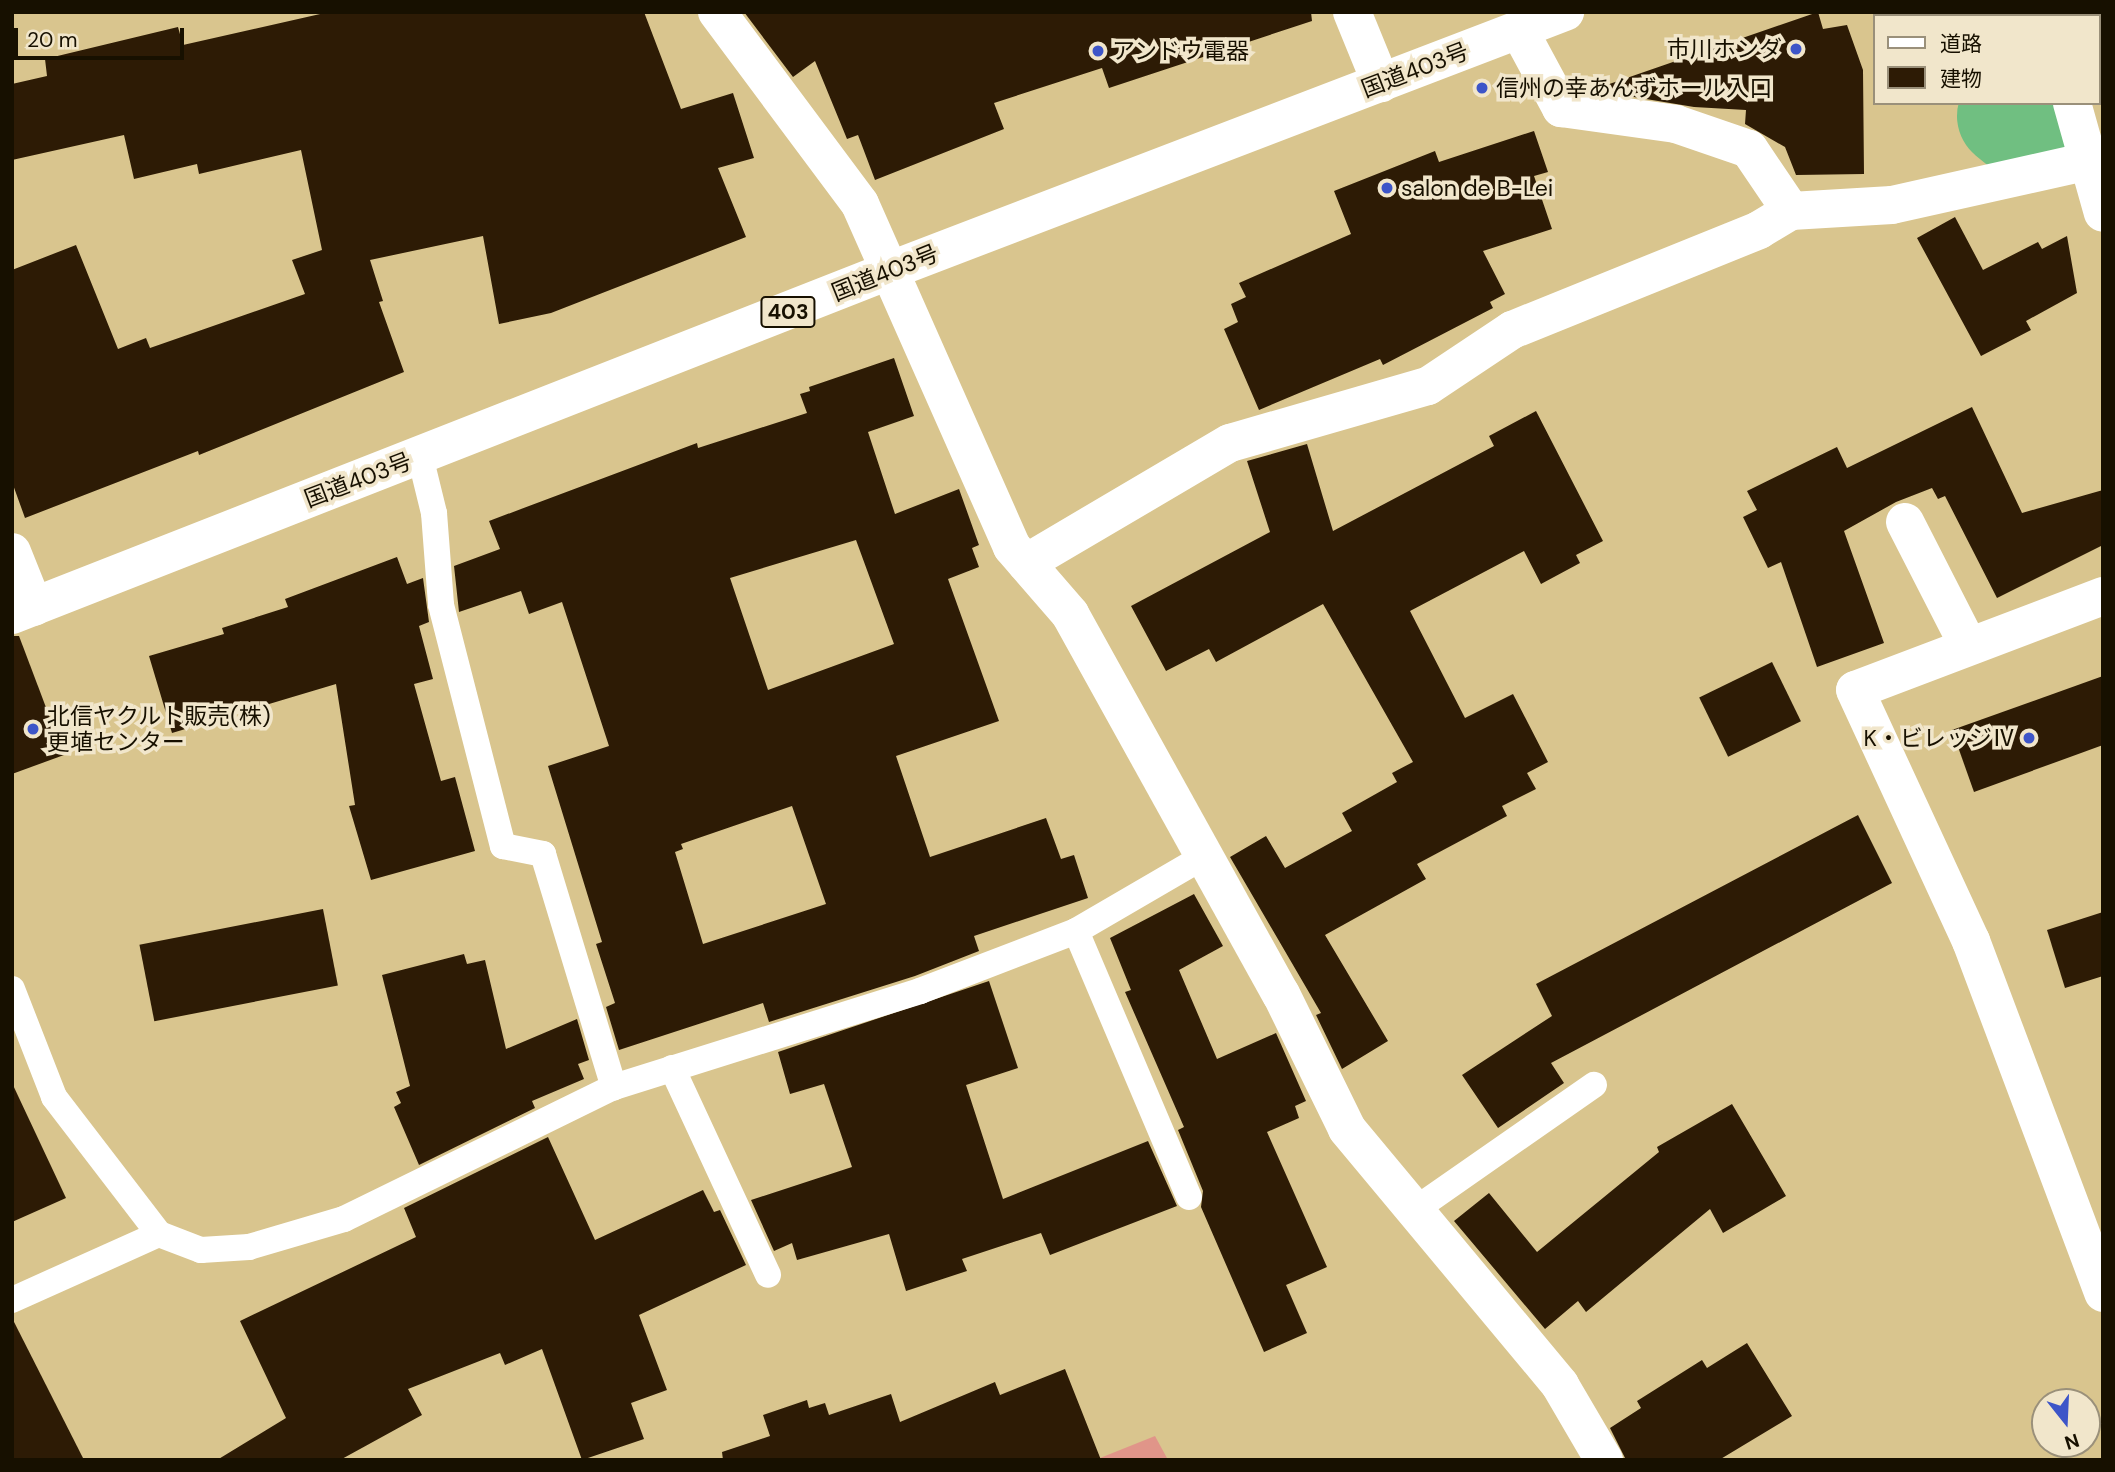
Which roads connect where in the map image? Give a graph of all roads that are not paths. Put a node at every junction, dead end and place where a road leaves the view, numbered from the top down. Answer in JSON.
{"nodes":[{"id":1,"x":717,"y":12,"type":"edge"},
{"id":2,"x":1352,"y":12,"type":"edge"},
{"id":3,"x":1565,"y":12,"type":"edge"},
{"id":4,"x":1519,"y":30,"type":"junction"},
{"id":5,"x":1381,"y":83,"type":"junction"},
{"id":6,"x":2073,"y":105,"type":"edge"},
{"id":7,"x":2096,"y":158,"type":"edge"},
{"id":8,"x":1791,"y":211,"type":"junction"},
{"id":9,"x":2103,"y":213,"type":"edge"},
{"id":10,"x":891,"y":270,"type":"junction"},
{"id":11,"x":419,"y":456,"type":"junction"},
{"id":12,"x":1905,"y":522,"type":"dead end"},
{"id":13,"x":12,"y":552,"type":"edge"},
{"id":14,"x":1026,"y":563,"type":"junction"},
{"id":15,"x":2103,"y":596,"type":"edge"},
{"id":16,"x":23,"y":611,"type":"edge"},
{"id":17,"x":1968,"y":645,"type":"junction"},
{"id":18,"x":1203,"y":858,"type":"junction"},
{"id":19,"x":1076,"y":930,"type":"junction"},
{"id":20,"x":12,"y":989,"type":"edge"},
{"id":21,"x":672,"y":1068,"type":"junction"},
{"id":22,"x":1594,"y":1085,"type":"dead end"},
{"id":23,"x":614,"y":1087,"type":"junction"},
{"id":24,"x":1189,"y":1197,"type":"dead end"},
{"id":25,"x":1416,"y":1209,"type":"junction"},
{"id":26,"x":159,"y":1234,"type":"junction"},
{"id":27,"x":768,"y":1275,"type":"dead end"},
{"id":28,"x":2103,"y":1293,"type":"edge"},
{"id":29,"x":12,"y":1300,"type":"edge"},
{"id":30,"x":1604,"y":1460,"type":"edge"}],
"edges":[{"from":1,"to":10,"type":"main road"},
{"from":2,"to":5,"type":"main road"},
{"from":3,"to":4,"type":"main road","name":"国道403号","number":"403"},
{"from":4,"to":5,"type":"main road","name":"国道403号","number":"403"},
{"from":4,"to":8,"type":"main road"},
{"from":5,"to":10,"type":"main road","name":"国道403号","number":"403"},
{"from":6,"to":7,"type":"main road"},
{"from":7,"to":8,"type":"main road"},
{"from":7,"to":9,"type":"main road"},
{"from":8,"to":14,"type":"main road"},
{"from":10,"to":11,"type":"main road","name":"国道403号","number":"403"},
{"from":10,"to":14,"type":"main road"},
{"from":11,"to":16,"type":"main road","name":"国道403号","number":"403"},
{"from":11,"to":23,"type":"lane"},
{"from":12,"to":17,"type":"main road"},
{"from":13,"to":16,"type":"main road"},
{"from":14,"to":18,"type":"main road"},
{"from":15,"to":17,"type":"main road"},
{"from":17,"to":28,"type":"main road"},
{"from":18,"to":19,"type":"lane"},
{"from":18,"to":25,"type":"main road"},
{"from":19,"to":21,"type":"lane"},
{"from":19,"to":24,"type":"lane"},
{"from":20,"to":26,"type":"lane"},
{"from":21,"to":23,"type":"lane"},
{"from":21,"to":27,"type":"lane"},
{"from":22,"to":25,"type":"lane"},
{"from":23,"to":26,"type":"lane"},
{"from":25,"to":30,"type":"main road"},
{"from":26,"to":29,"type":"lane"}]}
